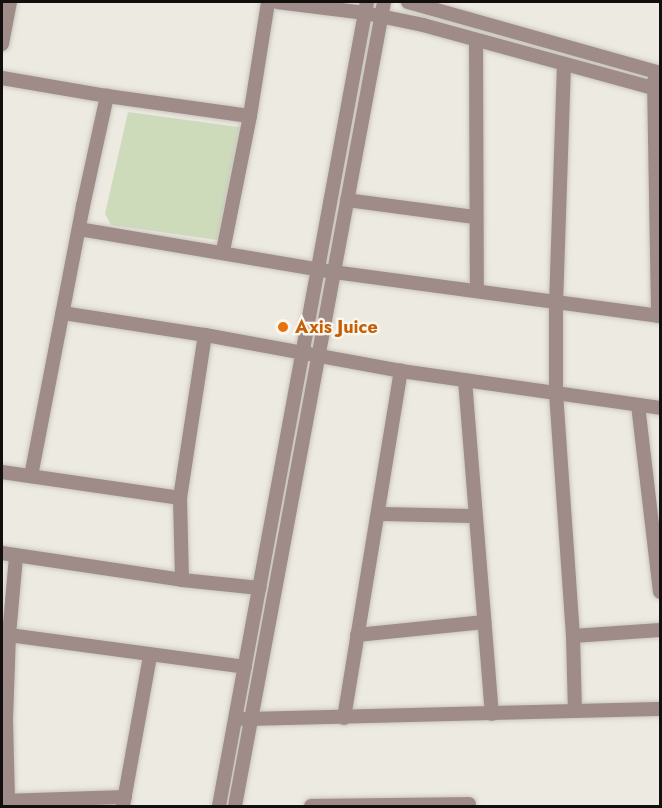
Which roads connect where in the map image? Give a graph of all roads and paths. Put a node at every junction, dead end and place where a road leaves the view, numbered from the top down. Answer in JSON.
{"nodes":[{"id":1,"x":10,"y":2,"type":"edge"},
{"id":2,"x":268,"y":2,"type":"edge"},
{"id":3,"x":277,"y":2,"type":"edge"},
{"id":4,"x":384,"y":2,"type":"edge"},
{"id":5,"x":408,"y":2,"type":"edge"},
{"id":6,"x":464,"y":2,"type":"edge"},
{"id":7,"x":366,"y":7,"type":"edge"},
{"id":8,"x":381,"y":16,"type":"junction"},
{"id":9,"x":461,"y":16,"type":"junction"},
{"id":10,"x":476,"y":40,"type":"junction"},
{"id":11,"x":2,"y":44,"type":"edge"},
{"id":12,"x":564,"y":64,"type":"junction"},
{"id":13,"x":658,"y":73,"type":"edge"},
{"id":14,"x":2,"y":78,"type":"edge"},
{"id":15,"x":657,"y":89,"type":"edge"},
{"id":16,"x":107,"y":96,"type":"junction"},
{"id":17,"x":250,"y":116,"type":"junction"},
{"id":18,"x":347,"y":200,"type":"junction"},
{"id":19,"x":475,"y":217,"type":"junction"},
{"id":20,"x":79,"y":228,"type":"junction"},
{"id":21,"x":223,"y":251,"type":"junction"},
{"id":22,"x":318,"y":269,"type":"junction"},
{"id":23,"x":334,"y":272,"type":"junction"},
{"id":24,"x":477,"y":290,"type":"junction"},
{"id":25,"x":556,"y":300,"type":"junction"},
{"id":26,"x":63,"y":314,"type":"junction"},
{"id":27,"x":659,"y":316,"type":"edge"},
{"id":28,"x":205,"y":336,"type":"junction"},
{"id":29,"x":301,"y":354,"type":"junction"},
{"id":30,"x":317,"y":357,"type":"junction"},
{"id":31,"x":401,"y":372,"type":"junction"},
{"id":32,"x":465,"y":380,"type":"junction"},
{"id":33,"x":556,"y":393,"type":"junction"},
{"id":34,"x":638,"y":405,"type":"junction"},
{"id":35,"x":660,"y":408,"type":"edge"},
{"id":36,"x":2,"y":472,"type":"edge"},
{"id":37,"x":31,"y":476,"type":"junction"},
{"id":38,"x":180,"y":498,"type":"junction"},
{"id":39,"x":378,"y":514,"type":"junction"},
{"id":40,"x":475,"y":516,"type":"junction"},
{"id":41,"x":2,"y":553,"type":"edge"},
{"id":42,"x":16,"y":556,"type":"junction"},
{"id":43,"x":182,"y":580,"type":"junction"},
{"id":44,"x":260,"y":588,"type":"junction"},
{"id":45,"x":660,"y":592,"type":"edge"},
{"id":46,"x":484,"y":622,"type":"junction"},
{"id":47,"x":660,"y":630,"type":"edge"},
{"id":48,"x":9,"y":635,"type":"junction"},
{"id":49,"x":357,"y":635,"type":"junction"},
{"id":50,"x":573,"y":636,"type":"junction"},
{"id":51,"x":150,"y":656,"type":"junction"},
{"id":52,"x":245,"y":667,"type":"junction"},
{"id":53,"x":660,"y":709,"type":"edge"},
{"id":54,"x":575,"y":711,"type":"junction"},
{"id":55,"x":492,"y":714,"type":"junction"},
{"id":56,"x":251,"y":718,"type":"junction"},
{"id":57,"x":344,"y":718,"type":"junction"},
{"id":58,"x":235,"y":720,"type":"junction"},
{"id":59,"x":5,"y":801,"type":"edge"},
{"id":60,"x":124,"y":802,"type":"edge"},
{"id":61,"x":470,"y":804,"type":"dead end"},
{"id":62,"x":219,"y":807,"type":"edge"},
{"id":63,"x":236,"y":807,"type":"edge"},
{"id":64,"x":311,"y":807,"type":"edge"}],
"edges":[{"from":1,"to":11,"type":"street"},
{"from":2,"to":17,"type":"street"},
{"from":3,"to":7,"type":"street"},
{"from":4,"to":8,"type":"street"},
{"from":5,"to":9,"type":"street"},
{"from":6,"to":9,"type":"street"},
{"from":7,"to":8,"type":"street"},
{"from":7,"to":22,"type":"street"},
{"from":8,"to":10,"type":"street"},
{"from":8,"to":18,"type":"street"},
{"from":9,"to":13,"type":"street"},
{"from":10,"to":12,"type":"street"},
{"from":10,"to":19,"type":"street"},
{"from":12,"to":15,"type":"street"},
{"from":12,"to":25,"type":"street"},
{"from":13,"to":15,"type":"street"},
{"from":14,"to":16,"type":"street"},
{"from":15,"to":27,"type":"street"},
{"from":16,"to":17,"type":"street"},
{"from":16,"to":20,"type":"street"},
{"from":17,"to":21,"type":"street"},
{"from":18,"to":19,"type":"street"},
{"from":18,"to":23,"type":"street"},
{"from":19,"to":24,"type":"street"},
{"from":20,"to":21,"type":"street"},
{"from":20,"to":26,"type":"street"},
{"from":21,"to":22,"type":"street"},
{"from":22,"to":23,"type":"street"},
{"from":22,"to":29,"type":"street"},
{"from":23,"to":24,"type":"street"},
{"from":23,"to":30,"type":"street"},
{"from":24,"to":25,"type":"street"},
{"from":25,"to":27,"type":"street"},
{"from":25,"to":33,"type":"street"},
{"from":26,"to":28,"type":"street"},
{"from":26,"to":37,"type":"street"},
{"from":28,"to":29,"type":"street"},
{"from":28,"to":38,"type":"street"},
{"from":29,"to":30,"type":"street"},
{"from":29,"to":44,"type":"street"},
{"from":30,"to":31,"type":"street"},
{"from":30,"to":56,"type":"street"},
{"from":31,"to":32,"type":"street"},
{"from":31,"to":39,"type":"street"},
{"from":32,"to":33,"type":"street"},
{"from":32,"to":40,"type":"street"},
{"from":33,"to":34,"type":"street"},
{"from":33,"to":50,"type":"street"},
{"from":34,"to":35,"type":"street"},
{"from":34,"to":45,"type":"street"},
{"from":36,"to":37,"type":"street"},
{"from":37,"to":38,"type":"street"},
{"from":38,"to":43,"type":"street"},
{"from":39,"to":40,"type":"street"},
{"from":39,"to":49,"type":"street"},
{"from":40,"to":46,"type":"street"},
{"from":41,"to":42,"type":"street"},
{"from":42,"to":43,"type":"street"},
{"from":42,"to":48,"type":"street"},
{"from":43,"to":44,"type":"street"},
{"from":44,"to":52,"type":"street"},
{"from":46,"to":49,"type":"street"},
{"from":46,"to":55,"type":"street"},
{"from":47,"to":50,"type":"street"},
{"from":48,"to":51,"type":"street"},
{"from":48,"to":59,"type":"street"},
{"from":49,"to":57,"type":"street"},
{"from":50,"to":54,"type":"street"},
{"from":51,"to":52,"type":"street"},
{"from":51,"to":60,"type":"street"},
{"from":52,"to":58,"type":"street"},
{"from":53,"to":54,"type":"street"},
{"from":54,"to":55,"type":"street"},
{"from":55,"to":57,"type":"street"},
{"from":56,"to":57,"type":"street"},
{"from":56,"to":58,"type":"street"},
{"from":56,"to":63,"type":"street"},
{"from":58,"to":62,"type":"street"},
{"from":59,"to":60,"type":"street"},
{"from":61,"to":64,"type":"street"}]}
